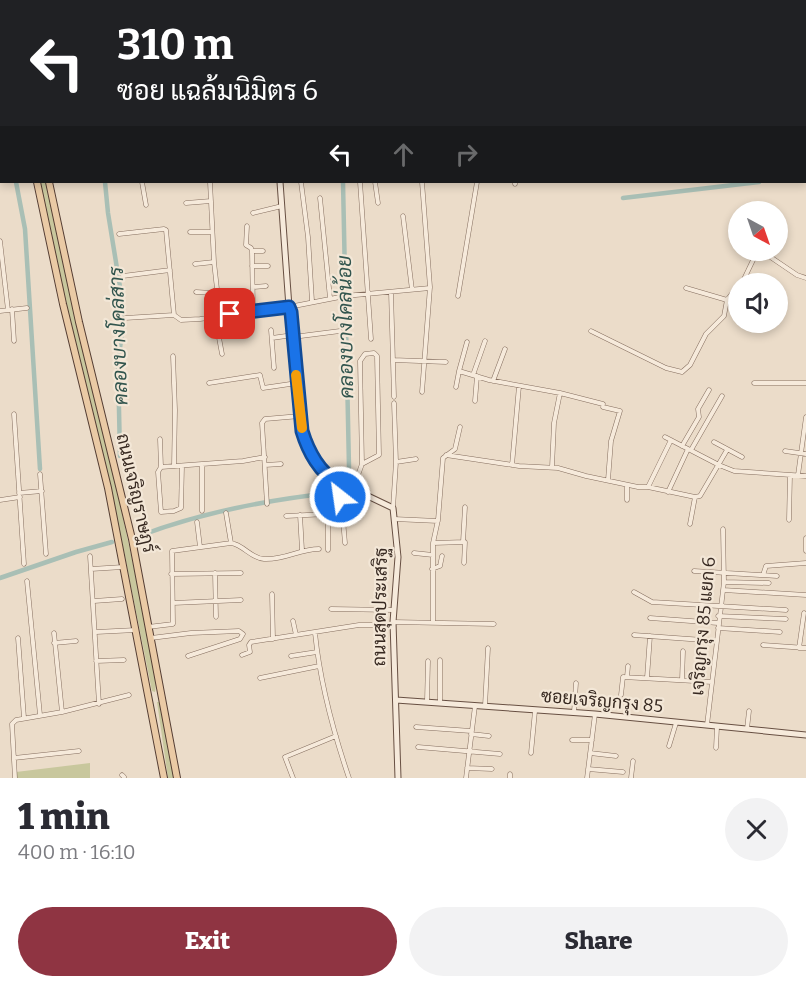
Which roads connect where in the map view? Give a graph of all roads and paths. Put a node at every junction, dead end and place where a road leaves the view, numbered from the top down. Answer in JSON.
{"nodes":[{"id":1,"x":37,"y":183,"type":"edge"},
{"id":2,"x":49,"y":183,"type":"edge"},
{"id":3,"x":142,"y":183,"type":"edge"},
{"id":4,"x":210,"y":183,"type":"edge"},
{"id":5,"x":280,"y":183,"type":"edge"},
{"id":6,"x":301,"y":183,"type":"edge"},
{"id":7,"x":360,"y":183,"type":"edge"},
{"id":8,"x":375,"y":183,"type":"edge"},
{"id":9,"x":422,"y":183,"type":"edge"},
{"id":10,"x":477,"y":183,"type":"edge"},
{"id":11,"x":320,"y":198,"type":"dead end"},
{"id":12,"x":211,"y":201,"type":"junction"},
{"id":13,"x":186,"y":202,"type":"dead end"},
{"id":14,"x":378,"y":203,"type":"dead end"},
{"id":15,"x":146,"y":205,"type":"dead end"},
{"id":16,"x":282,"y":206,"type":"junction"},
{"id":17,"x":254,"y":213,"type":"dead end"},
{"id":18,"x":403,"y":216,"type":"dead end"},
{"id":19,"x":246,"y":226,"type":"dead end"},
{"id":20,"x":190,"y":232,"type":"dead end"},
{"id":21,"x":212,"y":232,"type":"junction"},
{"id":22,"x":119,"y":234,"type":"dead end"},
{"id":23,"x":0,"y":241,"type":"edge"},
{"id":24,"x":252,"y":251,"type":"junction"},
{"id":25,"x":263,"y":251,"type":"dead end"},
{"id":26,"x":214,"y":262,"type":"junction"},
{"id":27,"x":195,"y":264,"type":"dead end"},
{"id":28,"x":252,"y":266,"type":"junction"},
{"id":29,"x":268,"y":266,"type":"dead end"},
{"id":30,"x":170,"y":270,"type":"junction"},
{"id":31,"x":747,"y":273,"type":"edge"},
{"id":32,"x":123,"y":276,"type":"dead end"},
{"id":33,"x":806,"y":278,"type":"edge"},
{"id":34,"x":266,"y":286,"type":"dead end"},
{"id":35,"x":253,"y":287,"type":"junction"},
{"id":36,"x":430,"y":288,"type":"junction"},
{"id":37,"x":686,"y":288,"type":"dead end"},
{"id":38,"x":412,"y":290,"type":"junction"},
{"id":39,"x":196,"y":292,"type":"dead end"},
{"id":40,"x":391,"y":292,"type":"junction"},
{"id":41,"x":367,"y":294,"type":"junction"},
{"id":42,"x":458,"y":296,"type":"dead end"},
{"id":43,"x":330,"y":298,"type":"junction"},
{"id":44,"x":727,"y":300,"type":"joint"},
{"id":45,"x":312,"y":301,"type":"junction"},
{"id":46,"x":289,"y":307,"type":"junction"},
{"id":47,"x":27,"y":308,"type":"dead end"},
{"id":48,"x":10,"y":310,"type":"junction"},
{"id":49,"x":0,"y":311,"type":"edge"},
{"id":50,"x":253,"y":311,"type":"junction"},
{"id":51,"x":174,"y":315,"type":"junction"},
{"id":52,"x":215,"y":316,"type":"junction"},
{"id":53,"x":125,"y":318,"type":"dead end"},
{"id":54,"x":271,"y":330,"type":"dead end"},
{"id":55,"x":340,"y":331,"type":"dead end"},
{"id":56,"x":591,"y":332,"type":"dead end"},
{"id":57,"x":293,"y":336,"type":"junction"},
{"id":58,"x":272,"y":338,"type":"junction"},
{"id":59,"x":371,"y":339,"type":"dead end"},
{"id":60,"x":14,"y":341,"type":"dead end"},
{"id":61,"x":485,"y":341,"type":"dead end"},
{"id":62,"x":467,"y":342,"type":"dead end"},
{"id":63,"x":505,"y":349,"type":"dead end"},
{"id":64,"x":222,"y":354,"type":"dead end"},
{"id":65,"x":173,"y":356,"type":"dead end"},
{"id":66,"x":393,"y":360,"type":"junction"},
{"id":67,"x":425,"y":361,"type":"junction"},
{"id":68,"x":446,"y":363,"type":"dead end"},
{"id":69,"x":274,"y":368,"type":"dead end"},
{"id":70,"x":459,"y":371,"type":"junction"},
{"id":71,"x":475,"y":375,"type":"junction"},
{"id":72,"x":493,"y":381,"type":"junction"},
{"id":73,"x":297,"y":383,"type":"junction"},
{"id":74,"x":754,"y":383,"type":"dead end"},
{"id":75,"x":806,"y":383,"type":"edge"},
{"id":76,"x":209,"y":384,"type":"dead end"},
{"id":77,"x":519,"y":386,"type":"junction"},
{"id":78,"x":456,"y":387,"type":"dead end"},
{"id":79,"x":709,"y":390,"type":"dead end"},
{"id":80,"x":422,"y":392,"type":"dead end"},
{"id":81,"x":560,"y":393,"type":"junction"},
{"id":82,"x":722,"y":396,"type":"dead end"},
{"id":83,"x":394,"y":397,"type":"dead end"},
{"id":84,"x":475,"y":402,"type":"dead end"},
{"id":85,"x":394,"y":403,"type":"dead end"},
{"id":86,"x":14,"y":414,"type":"dead end"},
{"id":87,"x":300,"y":416,"type":"junction"},
{"id":88,"x":806,"y":417,"type":"edge"},
{"id":89,"x":460,"y":427,"type":"dead end"},
{"id":90,"x":665,"y":437,"type":"dead end"},
{"id":91,"x":160,"y":439,"type":"dead end"},
{"id":92,"x":670,"y":440,"type":"junction"},
{"id":93,"x":804,"y":440,"type":"edge"},
{"id":94,"x":714,"y":442,"type":"dead end"},
{"id":95,"x":682,"y":446,"type":"junction"},
{"id":96,"x":689,"y":450,"type":"junction"},
{"id":97,"x":727,"y":450,"type":"junction"},
{"id":98,"x":784,"y":451,"type":"dead end"},
{"id":99,"x":803,"y":454,"type":"edge"},
{"id":100,"x":446,"y":455,"type":"junction"},
{"id":101,"x":265,"y":457,"type":"junction"},
{"id":102,"x":742,"y":457,"type":"dead end"},
{"id":103,"x":416,"y":459,"type":"dead end"},
{"id":104,"x":396,"y":462,"type":"junction"},
{"id":105,"x":202,"y":464,"type":"junction"},
{"id":106,"x":281,"y":464,"type":"dead end"},
{"id":107,"x":362,"y":464,"type":"junction"},
{"id":108,"x":265,"y":465,"type":"junction"},
{"id":109,"x":512,"y":465,"type":"junction"},
{"id":110,"x":719,"y":465,"type":"junction"},
{"id":111,"x":174,"y":466,"type":"junction"},
{"id":112,"x":182,"y":466,"type":"junction"},
{"id":113,"x":161,"y":467,"type":"junction"},
{"id":114,"x":552,"y":468,"type":"junction"},
{"id":115,"x":40,"y":474,"type":"dead end"},
{"id":116,"x":790,"y":475,"type":"junction"},
{"id":117,"x":798,"y":475,"type":"junction"},
{"id":118,"x":806,"y":476,"type":"edge"},
{"id":119,"x":608,"y":480,"type":"junction"},
{"id":120,"x":339,"y":483,"type":"junction"},
{"id":121,"x":627,"y":485,"type":"junction"},
{"id":122,"x":648,"y":486,"type":"junction"},
{"id":123,"x":353,"y":489,"type":"junction"},
{"id":124,"x":42,"y":491,"type":"junction"},
{"id":125,"x":668,"y":492,"type":"junction"},
{"id":126,"x":20,"y":495,"type":"junction"},
{"id":127,"x":337,"y":496,"type":"junction"},
{"id":128,"x":695,"y":497,"type":"junction"},
{"id":129,"x":0,"y":500,"type":"edge"},
{"id":130,"x":627,"y":500,"type":"dead end"},
{"id":131,"x":267,"y":504,"type":"dead end"},
{"id":132,"x":465,"y":507,"type":"dead end"},
{"id":133,"x":393,"y":508,"type":"junction"},
{"id":134,"x":202,"y":511,"type":"dead end"},
{"id":135,"x":226,"y":513,"type":"dead end"},
{"id":136,"x":328,"y":514,"type":"junction"},
{"id":137,"x":300,"y":515,"type":"junction"},
{"id":138,"x":286,"y":516,"type":"dead end"},
{"id":139,"x":394,"y":519,"type":"junction"},
{"id":140,"x":789,"y":520,"type":"dead end"},
{"id":141,"x":438,"y":521,"type":"junction"},
{"id":142,"x":197,"y":522,"type":"dead end"},
{"id":143,"x":690,"y":524,"type":"dead end"},
{"id":144,"x":723,"y":530,"type":"dead end"},
{"id":145,"x":806,"y":538,"type":"edge"},
{"id":146,"x":463,"y":542,"type":"junction"},
{"id":147,"x":231,"y":543,"type":"junction"},
{"id":148,"x":345,"y":543,"type":"dead end"},
{"id":149,"x":433,"y":543,"type":"junction"},
{"id":150,"x":200,"y":547,"type":"junction"},
{"id":151,"x":302,"y":549,"type":"junction"},
{"id":152,"x":319,"y":549,"type":"dead end"},
{"id":153,"x":328,"y":550,"type":"dead end"},
{"id":154,"x":806,"y":551,"type":"edge"},
{"id":155,"x":414,"y":553,"type":"dead end"},
{"id":156,"x":46,"y":554,"type":"dead end"},
{"id":157,"x":433,"y":555,"type":"junction"},
{"id":158,"x":90,"y":556,"type":"dead end"},
{"id":159,"x":442,"y":556,"type":"dead end"},
{"id":160,"x":464,"y":563,"type":"dead end"},
{"id":161,"x":806,"y":563,"type":"edge"},
{"id":162,"x":24,"y":564,"type":"dead end"},
{"id":163,"x":124,"y":567,"type":"junction"},
{"id":164,"x":91,"y":569,"type":"junction"},
{"id":165,"x":432,"y":569,"type":"junction"},
{"id":166,"x":694,"y":571,"type":"dead end"},
{"id":167,"x":724,"y":572,"type":"junction"},
{"id":168,"x":215,"y":573,"type":"junction"},
{"id":169,"x":241,"y":573,"type":"dead end"},
{"id":170,"x":171,"y":574,"type":"junction"},
{"id":171,"x":763,"y":575,"type":"junction"},
{"id":172,"x":777,"y":576,"type":"dead end"},
{"id":173,"x":27,"y":581,"type":"dead end"},
{"id":174,"x":724,"y":582,"type":"junction"},
{"id":175,"x":769,"y":583,"type":"dead end"},
{"id":176,"x":723,"y":590,"type":"junction"},
{"id":177,"x":634,"y":591,"type":"dead end"},
{"id":178,"x":272,"y":594,"type":"dead end"},
{"id":179,"x":806,"y":595,"type":"edge"},
{"id":180,"x":122,"y":599,"type":"dead end"},
{"id":181,"x":241,"y":600,"type":"dead end"},
{"id":182,"x":94,"y":601,"type":"junction"},
{"id":183,"x":216,"y":601,"type":"junction"},
{"id":184,"x":173,"y":603,"type":"junction"},
{"id":185,"x":720,"y":606,"type":"junction"},
{"id":186,"x":332,"y":609,"type":"dead end"},
{"id":187,"x":393,"y":610,"type":"junction"},
{"id":188,"x":786,"y":610,"type":"dead end"},
{"id":189,"x":804,"y":613,"type":"dead end"},
{"id":190,"x":216,"y":616,"type":"dead end"},
{"id":191,"x":718,"y":616,"type":"junction"},
{"id":192,"x":650,"y":618,"type":"dead end"},
{"id":193,"x":786,"y":619,"type":"dead end"},
{"id":194,"x":293,"y":621,"type":"dead end"},
{"id":195,"x":433,"y":622,"type":"junction"},
{"id":196,"x":393,"y":623,"type":"junction"},
{"id":197,"x":494,"y":624,"type":"dead end"},
{"id":198,"x":718,"y":626,"type":"junction"},
{"id":199,"x":148,"y":627,"type":"junction"},
{"id":200,"x":136,"y":630,"type":"junction"},
{"id":201,"x":96,"y":632,"type":"junction"},
{"id":202,"x":780,"y":632,"type":"dead end"},
{"id":203,"x":54,"y":633,"type":"dead end"},
{"id":204,"x":315,"y":633,"type":"junction"},
{"id":205,"x":296,"y":635,"type":"junction"},
{"id":206,"x":634,"y":635,"type":"dead end"},
{"id":207,"x":650,"y":636,"type":"junction"},
{"id":208,"x":18,"y":638,"type":"dead end"},
{"id":209,"x":151,"y":638,"type":"junction"},
{"id":210,"x":273,"y":639,"type":"junction"},
{"id":211,"x":76,"y":641,"type":"dead end"},
{"id":212,"x":717,"y":641,"type":"junction"},
{"id":213,"x":54,"y":643,"type":"junction"},
{"id":214,"x":763,"y":645,"type":"dead end"},
{"id":215,"x":488,"y":648,"type":"dead end"},
{"id":216,"x":799,"y":648,"type":"junction"},
{"id":217,"x":806,"y":648,"type":"edge"},
{"id":218,"x":683,"y":651,"type":"dead end"},
{"id":219,"x":317,"y":652,"type":"junction"},
{"id":220,"x":242,"y":655,"type":"dead end"},
{"id":221,"x":188,"y":656,"type":"dead end"},
{"id":222,"x":291,"y":656,"type":"dead end"},
{"id":223,"x":124,"y":660,"type":"dead end"},
{"id":224,"x":440,"y":660,"type":"dead end"},
{"id":225,"x":96,"y":661,"type":"junction"},
{"id":226,"x":428,"y":661,"type":"dead end"},
{"id":227,"x":319,"y":666,"type":"junction"},
{"id":228,"x":628,"y":666,"type":"dead end"},
{"id":229,"x":627,"y":677,"type":"junction"},
{"id":230,"x":260,"y":678,"type":"dead end"},
{"id":231,"x":647,"y":678,"type":"junction"},
{"id":232,"x":682,"y":680,"type":"junction"},
{"id":233,"x":712,"y":682,"type":"junction"},
{"id":234,"x":576,"y":683,"type":"dead end"},
{"id":235,"x":129,"y":694,"type":"dead end"},
{"id":236,"x":621,"y":695,"type":"dead end"},
{"id":237,"x":161,"y":698,"type":"junction"},
{"id":238,"x":396,"y":700,"type":"junction"},
{"id":239,"x":150,"y":701,"type":"junction"},
{"id":240,"x":427,"y":701,"type":"junction"},
{"id":241,"x":440,"y":702,"type":"junction"},
{"id":242,"x":99,"y":704,"type":"junction"},
{"id":243,"x":475,"y":705,"type":"junction"},
{"id":244,"x":485,"y":706,"type":"junction"},
{"id":245,"x":535,"y":711,"type":"junction"},
{"id":246,"x":749,"y":711,"type":"dead end"},
{"id":247,"x":62,"y":712,"type":"junction"},
{"id":248,"x":574,"y":712,"type":"junction"},
{"id":249,"x":595,"y":714,"type":"junction"},
{"id":250,"x":40,"y":715,"type":"junction"},
{"id":251,"x":24,"y":718,"type":"junction"},
{"id":252,"x":676,"y":723,"type":"junction"},
{"id":253,"x":707,"y":725,"type":"junction"},
{"id":254,"x":416,"y":727,"type":"dead end"},
{"id":255,"x":717,"y":727,"type":"junction"},
{"id":256,"x":747,"y":729,"type":"junction"},
{"id":257,"x":471,"y":733,"type":"junction"},
{"id":258,"x":806,"y":735,"type":"edge"},
{"id":259,"x":336,"y":736,"type":"junction"},
{"id":260,"x":489,"y":736,"type":"dead end"},
{"id":261,"x":572,"y":740,"type":"dead end"},
{"id":262,"x":592,"y":740,"type":"junction"},
{"id":263,"x":669,"y":746,"type":"dead end"},
{"id":264,"x":418,"y":747,"type":"dead end"},
{"id":265,"x":716,"y":748,"type":"dead end"},
{"id":266,"x":468,"y":750,"type":"junction"},
{"id":267,"x":79,"y":751,"type":"dead end"},
{"id":268,"x":531,"y":753,"type":"dead end"},
{"id":269,"x":590,"y":753,"type":"junction"},
{"id":270,"x":500,"y":754,"type":"dead end"},
{"id":271,"x":616,"y":756,"type":"dead end"},
{"id":272,"x":14,"y":758,"type":"junction"},
{"id":273,"x":633,"y":761,"type":"dead end"},
{"id":274,"x":467,"y":768,"type":"junction"},
{"id":275,"x":492,"y":769,"type":"dead end"},
{"id":276,"x":588,"y":769,"type":"junction"},
{"id":277,"x":623,"y":772,"type":"dead end"},
{"id":278,"x":15,"y":778,"type":"edge"},
{"id":279,"x":164,"y":778,"type":"edge"},
{"id":280,"x":177,"y":778,"type":"edge"},
{"id":281,"x":292,"y":778,"type":"edge"},
{"id":282,"x":350,"y":778,"type":"edge"},
{"id":283,"x":398,"y":778,"type":"edge"},
{"id":284,"x":466,"y":778,"type":"edge"},
{"id":285,"x":587,"y":778,"type":"edge"},
{"id":286,"x":631,"y":778,"type":"edge"}],
"edges":[{"from":1,"to":163,"type":"main road","name":"ถนนเจริญราษฎร์"},
{"from":2,"to":199,"type":"main road","name":"ถนนเจริญราษฎร์"},
{"from":3,"to":15,"type":"street"},
{"from":4,"to":12,"type":"street"},
{"from":5,"to":16,"type":"street"},
{"from":6,"to":45,"type":"street"},
{"from":7,"to":41,"type":"street"},
{"from":8,"to":14,"type":"street"},
{"from":9,"to":36,"type":"street"},
{"from":10,"to":42,"type":"street"},
{"from":11,"to":43,"type":"street"},
{"from":12,"to":13,"type":"street"},
{"from":12,"to":21,"type":"street"},
{"from":16,"to":17,"type":"street"},
{"from":16,"to":46,"type":"street"},
{"from":18,"to":38,"type":"street"},
{"from":19,"to":24,"type":"street"},
{"from":20,"to":21,"type":"street"},
{"from":21,"to":26,"type":"street"},
{"from":22,"to":30,"type":"street"},
{"from":23,"to":48,"type":"street"},
{"from":24,"to":25,"type":"street"},
{"from":24,"to":28,"type":"street"},
{"from":26,"to":27,"type":"street"},
{"from":26,"to":39,"type":"street"},
{"from":28,"to":29,"type":"street"},
{"from":28,"to":35,"type":"street"},
{"from":30,"to":32,"type":"street"},
{"from":30,"to":51,"type":"street"},
{"from":31,"to":33,"type":"street"},
{"from":34,"to":35,"type":"street"},
{"from":35,"to":50,"type":"street"},
{"from":36,"to":38,"type":"street"},
{"from":36,"to":67,"type":"street"},
{"from":37,"to":44,"type":"street"},
{"from":38,"to":40,"type":"street"},
{"from":40,"to":41,"type":"street"},
{"from":40,"to":66,"type":"street"},
{"from":41,"to":43,"type":"street"},
{"from":41,"to":59,"type":"street"},
{"from":43,"to":45,"type":"street"},
{"from":44,"to":56,"type":"street"},
{"from":45,"to":46,"type":"street"},
{"from":46,"to":50,"type":"street"},
{"from":46,"to":57,"type":"street"},
{"from":47,"to":48,"type":"street"},
{"from":48,"to":49,"type":"street"},
{"from":48,"to":60,"type":"street"},
{"from":50,"to":52,"type":"street"},
{"from":51,"to":52,"type":"street"},
{"from":51,"to":53,"type":"street"},
{"from":52,"to":64,"type":"street"},
{"from":54,"to":58,"type":"street"},
{"from":55,"to":57,"type":"street"},
{"from":57,"to":58,"type":"street"},
{"from":57,"to":73,"type":"street"},
{"from":58,"to":69,"type":"street"},
{"from":61,"to":71,"type":"street"},
{"from":62,"to":70,"type":"street"},
{"from":63,"to":72,"type":"street"},
{"from":65,"to":111,"type":"street"},
{"from":66,"to":67,"type":"street"},
{"from":66,"to":83,"type":"street"},
{"from":67,"to":68,"type":"street"},
{"from":67,"to":80,"type":"street"},
{"from":70,"to":71,"type":"street"},
{"from":70,"to":78,"type":"street"},
{"from":71,"to":72,"type":"street"},
{"from":71,"to":84,"type":"street"},
{"from":72,"to":77,"type":"street"},
{"from":73,"to":76,"type":"street"},
{"from":73,"to":87,"type":"street"},
{"from":74,"to":75,"type":"street"},
{"from":77,"to":81,"type":"street"},
{"from":77,"to":109,"type":"street"},
{"from":79,"to":95,"type":"street"},
{"from":81,"to":114,"type":"street"},
{"from":81,"to":119,"type":"street"},
{"from":82,"to":96,"type":"street"},
{"from":85,"to":104,"type":"street"},
{"from":86,"to":126,"type":"street"},
{"from":87,"to":101,"type":"street"},
{"from":87,"to":120,"type":"street"},
{"from":88,"to":93,"type":"street"},
{"from":89,"to":100,"type":"street"},
{"from":90,"to":92,"type":"street"},
{"from":91,"to":113,"type":"street"},
{"from":92,"to":95,"type":"street"},
{"from":92,"to":122,"type":"street"},
{"from":93,"to":99,"type":"street"},
{"from":94,"to":97,"type":"street"},
{"from":95,"to":96,"type":"street"},
{"from":96,"to":110,"type":"street"},
{"from":96,"to":125,"type":"street"},
{"from":97,"to":102,"type":"street"},
{"from":97,"to":110,"type":"street"},
{"from":98,"to":99,"type":"street"},
{"from":99,"to":117,"type":"street"},
{"from":100,"to":109,"type":"street"},
{"from":100,"to":141,"type":"street"},
{"from":101,"to":105,"type":"street"},
{"from":101,"to":108,"type":"street"},
{"from":103,"to":104,"type":"street"},
{"from":104,"to":133,"type":"street"},
{"from":105,"to":112,"type":"street"},
{"from":105,"to":134,"type":"street"},
{"from":106,"to":108,"type":"street"},
{"from":107,"to":107,"type":"street"},
{"from":107,"to":123,"type":"street"},
{"from":108,"to":131,"type":"street"},
{"from":109,"to":114,"type":"street"},
{"from":110,"to":116,"type":"street"},
{"from":110,"to":128,"type":"street"},
{"from":111,"to":112,"type":"street"},
{"from":111,"to":113,"type":"street"},
{"from":112,"to":113,"type":"street"},
{"from":114,"to":119,"type":"street"},
{"from":115,"to":124,"type":"street"},
{"from":116,"to":117,"type":"street"},
{"from":116,"to":140,"type":"street"},
{"from":117,"to":118,"type":"street"},
{"from":119,"to":121,"type":"street"},
{"from":120,"to":123,"type":"street"},
{"from":120,"to":127,"type":"street"},
{"from":121,"to":122,"type":"street"},
{"from":121,"to":130,"type":"street"},
{"from":122,"to":125,"type":"street"},
{"from":123,"to":133,"type":"street"},
{"from":124,"to":126,"type":"street"},
{"from":124,"to":156,"type":"street"},
{"from":125,"to":128,"type":"street"},
{"from":126,"to":129,"type":"street"},
{"from":126,"to":162,"type":"street"},
{"from":127,"to":136,"type":"street"},
{"from":127,"to":148,"type":"street"},
{"from":128,"to":143,"type":"street"},
{"from":132,"to":146,"type":"street"},
{"from":133,"to":139,"type":"street","name":"ถนนสุดประเสริฐ"},
{"from":135,"to":147,"type":"street"},
{"from":136,"to":137,"type":"street"},
{"from":136,"to":153,"type":"street"},
{"from":137,"to":138,"type":"street"},
{"from":137,"to":151,"type":"street"},
{"from":139,"to":141,"type":"street"},
{"from":139,"to":187,"type":"street","name":"ถนนสุดประเสริฐ"},
{"from":141,"to":149,"type":"street"},
{"from":142,"to":150,"type":"street"},
{"from":144,"to":167,"type":"street","name":"เจริญกรุง 85 แยก 6"},
{"from":145,"to":154,"type":"street"},
{"from":146,"to":149,"type":"street"},
{"from":146,"to":160,"type":"street"},
{"from":147,"to":150,"type":"street"},
{"from":147,"to":151,"type":"street"},
{"from":149,"to":157,"type":"street"},
{"from":150,"to":170,"type":"street"},
{"from":151,"to":152,"type":"street"},
{"from":155,"to":157,"type":"street"},
{"from":157,"to":165,"type":"street"},
{"from":158,"to":164,"type":"street"},
{"from":159,"to":165,"type":"street"},
{"from":161,"to":171,"type":"street"},
{"from":163,"to":164,"type":"street"},
{"from":163,"to":200,"type":"main road","name":"ถนนเจริญราษฎร์"},
{"from":164,"to":182,"type":"street"},
{"from":165,"to":195,"type":"street"},
{"from":166,"to":167,"type":"street"},
{"from":167,"to":171,"type":"street"},
{"from":167,"to":174,"type":"street","name":"เจริญกรุง 85 แยก 6"},
{"from":168,"to":169,"type":"street"},
{"from":168,"to":170,"type":"street"},
{"from":168,"to":183,"type":"street"},
{"from":170,"to":184,"type":"street"},
{"from":171,"to":172,"type":"street"},
{"from":173,"to":250,"type":"street"},
{"from":174,"to":175,"type":"street"},
{"from":174,"to":176,"type":"street","name":"เจริญกรุง 85 แยก 6"},
{"from":176,"to":179,"type":"street"},
{"from":176,"to":185,"type":"street","name":"เจริญกรุง 85 แยก 6"},
{"from":177,"to":185,"type":"street"},
{"from":178,"to":210,"type":"street"},
{"from":180,"to":182,"type":"street"},
{"from":181,"to":183,"type":"street"},
{"from":182,"to":201,"type":"street"},
{"from":183,"to":184,"type":"street"},
{"from":183,"to":190,"type":"street"},
{"from":184,"to":199,"type":"street"},
{"from":185,"to":188,"type":"street"},
{"from":185,"to":191,"type":"street","name":"เจริญกรุง 85 แยก 6"},
{"from":186,"to":187,"type":"street"},
{"from":187,"to":196,"type":"street","name":"ถนนสุดประเสริฐ"},
{"from":189,"to":216,"type":"street"},
{"from":191,"to":193,"type":"street"},
{"from":191,"to":198,"type":"street","name":"เจริญกรุง 85 แยก 6"},
{"from":192,"to":198,"type":"street"},
{"from":194,"to":205,"type":"street"},
{"from":195,"to":196,"type":"street"},
{"from":195,"to":197,"type":"street"},
{"from":196,"to":204,"type":"street"},
{"from":196,"to":238,"type":"street","name":"ถนนสุดประเสริฐ"},
{"from":198,"to":202,"type":"street"},
{"from":198,"to":212,"type":"street","name":"เจริญกรุง 85 แยก 6"},
{"from":199,"to":209,"type":"main road","name":"ถนนเจริญราษฎร์"},
{"from":200,"to":201,"type":"street"},
{"from":200,"to":239,"type":"main road","name":"ถนนเจริญราษฎร์"},
{"from":201,"to":225,"type":"street"},
{"from":203,"to":213,"type":"street"},
{"from":204,"to":205,"type":"street"},
{"from":204,"to":219,"type":"street"},
{"from":205,"to":210,"type":"street"},
{"from":206,"to":207,"type":"street"},
{"from":207,"to":212,"type":"street"},
{"from":207,"to":231,"type":"street"},
{"from":208,"to":251,"type":"street"},
{"from":209,"to":221,"type":"street"},
{"from":209,"to":237,"type":"main road","name":"ถนนเจริญราษฎร์"},
{"from":210,"to":220,"type":"street"},
{"from":211,"to":213,"type":"street"},
{"from":212,"to":233,"type":"street","name":"เจริญกรุง 85 แยก 6"},
{"from":213,"to":247,"type":"street"},
{"from":214,"to":216,"type":"street"},
{"from":215,"to":244,"type":"street"},
{"from":216,"to":217,"type":"street"},
{"from":218,"to":232,"type":"street"},
{"from":219,"to":222,"type":"street"},
{"from":219,"to":227,"type":"street"},
{"from":223,"to":225,"type":"street"},
{"from":224,"to":241,"type":"street"},
{"from":225,"to":242,"type":"street"},
{"from":226,"to":240,"type":"street"},
{"from":227,"to":230,"type":"street"},
{"from":227,"to":259,"type":"street"},
{"from":228,"to":229,"type":"street"},
{"from":229,"to":231,"type":"street"},
{"from":229,"to":236,"type":"street"},
{"from":231,"to":232,"type":"street"},
{"from":232,"to":233,"type":"street"},
{"from":233,"to":253,"type":"street","name":"เจริญกรุง 85 แยก 6"},
{"from":234,"to":248,"type":"street"},
{"from":235,"to":242,"type":"street"},
{"from":237,"to":239,"type":"main road"},
{"from":237,"to":280,"type":"main road","name":"ถนนเจริญราษฎร์"},
{"from":238,"to":240,"type":"street","name":"ซอยเจริญกรุง 85"},
{"from":238,"to":283,"type":"street","name":"ถนนสุดประเสริฐ"},
{"from":239,"to":279,"type":"main road","name":"ถนนเจริญราษฎร์"},
{"from":240,"to":241,"type":"street","name":"ซอยเจริญกรุง 85"},
{"from":241,"to":243,"type":"street","name":"ซอยเจริญกรุง 85"},
{"from":242,"to":247,"type":"street"},
{"from":243,"to":244,"type":"street","name":"ซอยเจริญกรุง 85"},
{"from":243,"to":257,"type":"street"},
{"from":244,"to":245,"type":"street","name":"ซอยเจริญกรุง 85"},
{"from":245,"to":248,"type":"street","name":"ซอยเจริญกรุง 85"},
{"from":245,"to":268,"type":"street"},
{"from":246,"to":256,"type":"street"},
{"from":247,"to":250,"type":"street"},
{"from":248,"to":249,"type":"street","name":"ซอยเจริญกรุง 85"},
{"from":249,"to":252,"type":"street","name":"ซอยเจริญกรุง 85"},
{"from":249,"to":262,"type":"street"},
{"from":250,"to":251,"type":"street"},
{"from":251,"to":272,"type":"street"},
{"from":252,"to":253,"type":"street","name":"ซอยเจริญกรุง 85"},
{"from":252,"to":263,"type":"street"},
{"from":253,"to":255,"type":"street","name":"ซอยเจริญกรุง 85"},
{"from":254,"to":257,"type":"street"},
{"from":255,"to":256,"type":"street","name":"ซอยเจริญกรุง 85"},
{"from":255,"to":265,"type":"street"},
{"from":256,"to":258,"type":"street","name":"ซอยเจริญกรุง 85"},
{"from":257,"to":260,"type":"street"},
{"from":257,"to":266,"type":"street"},
{"from":259,"to":281,"type":"street"},
{"from":259,"to":282,"type":"street"},
{"from":261,"to":262,"type":"street"},
{"from":262,"to":269,"type":"street"},
{"from":264,"to":266,"type":"street"},
{"from":266,"to":270,"type":"street"},
{"from":266,"to":274,"type":"street"},
{"from":267,"to":272,"type":"street"},
{"from":269,"to":271,"type":"street"},
{"from":269,"to":276,"type":"street"},
{"from":272,"to":278,"type":"street"},
{"from":273,"to":286,"type":"street"},
{"from":274,"to":275,"type":"street"},
{"from":274,"to":284,"type":"street"},
{"from":276,"to":277,"type":"street"},
{"from":276,"to":285,"type":"street"}]}
